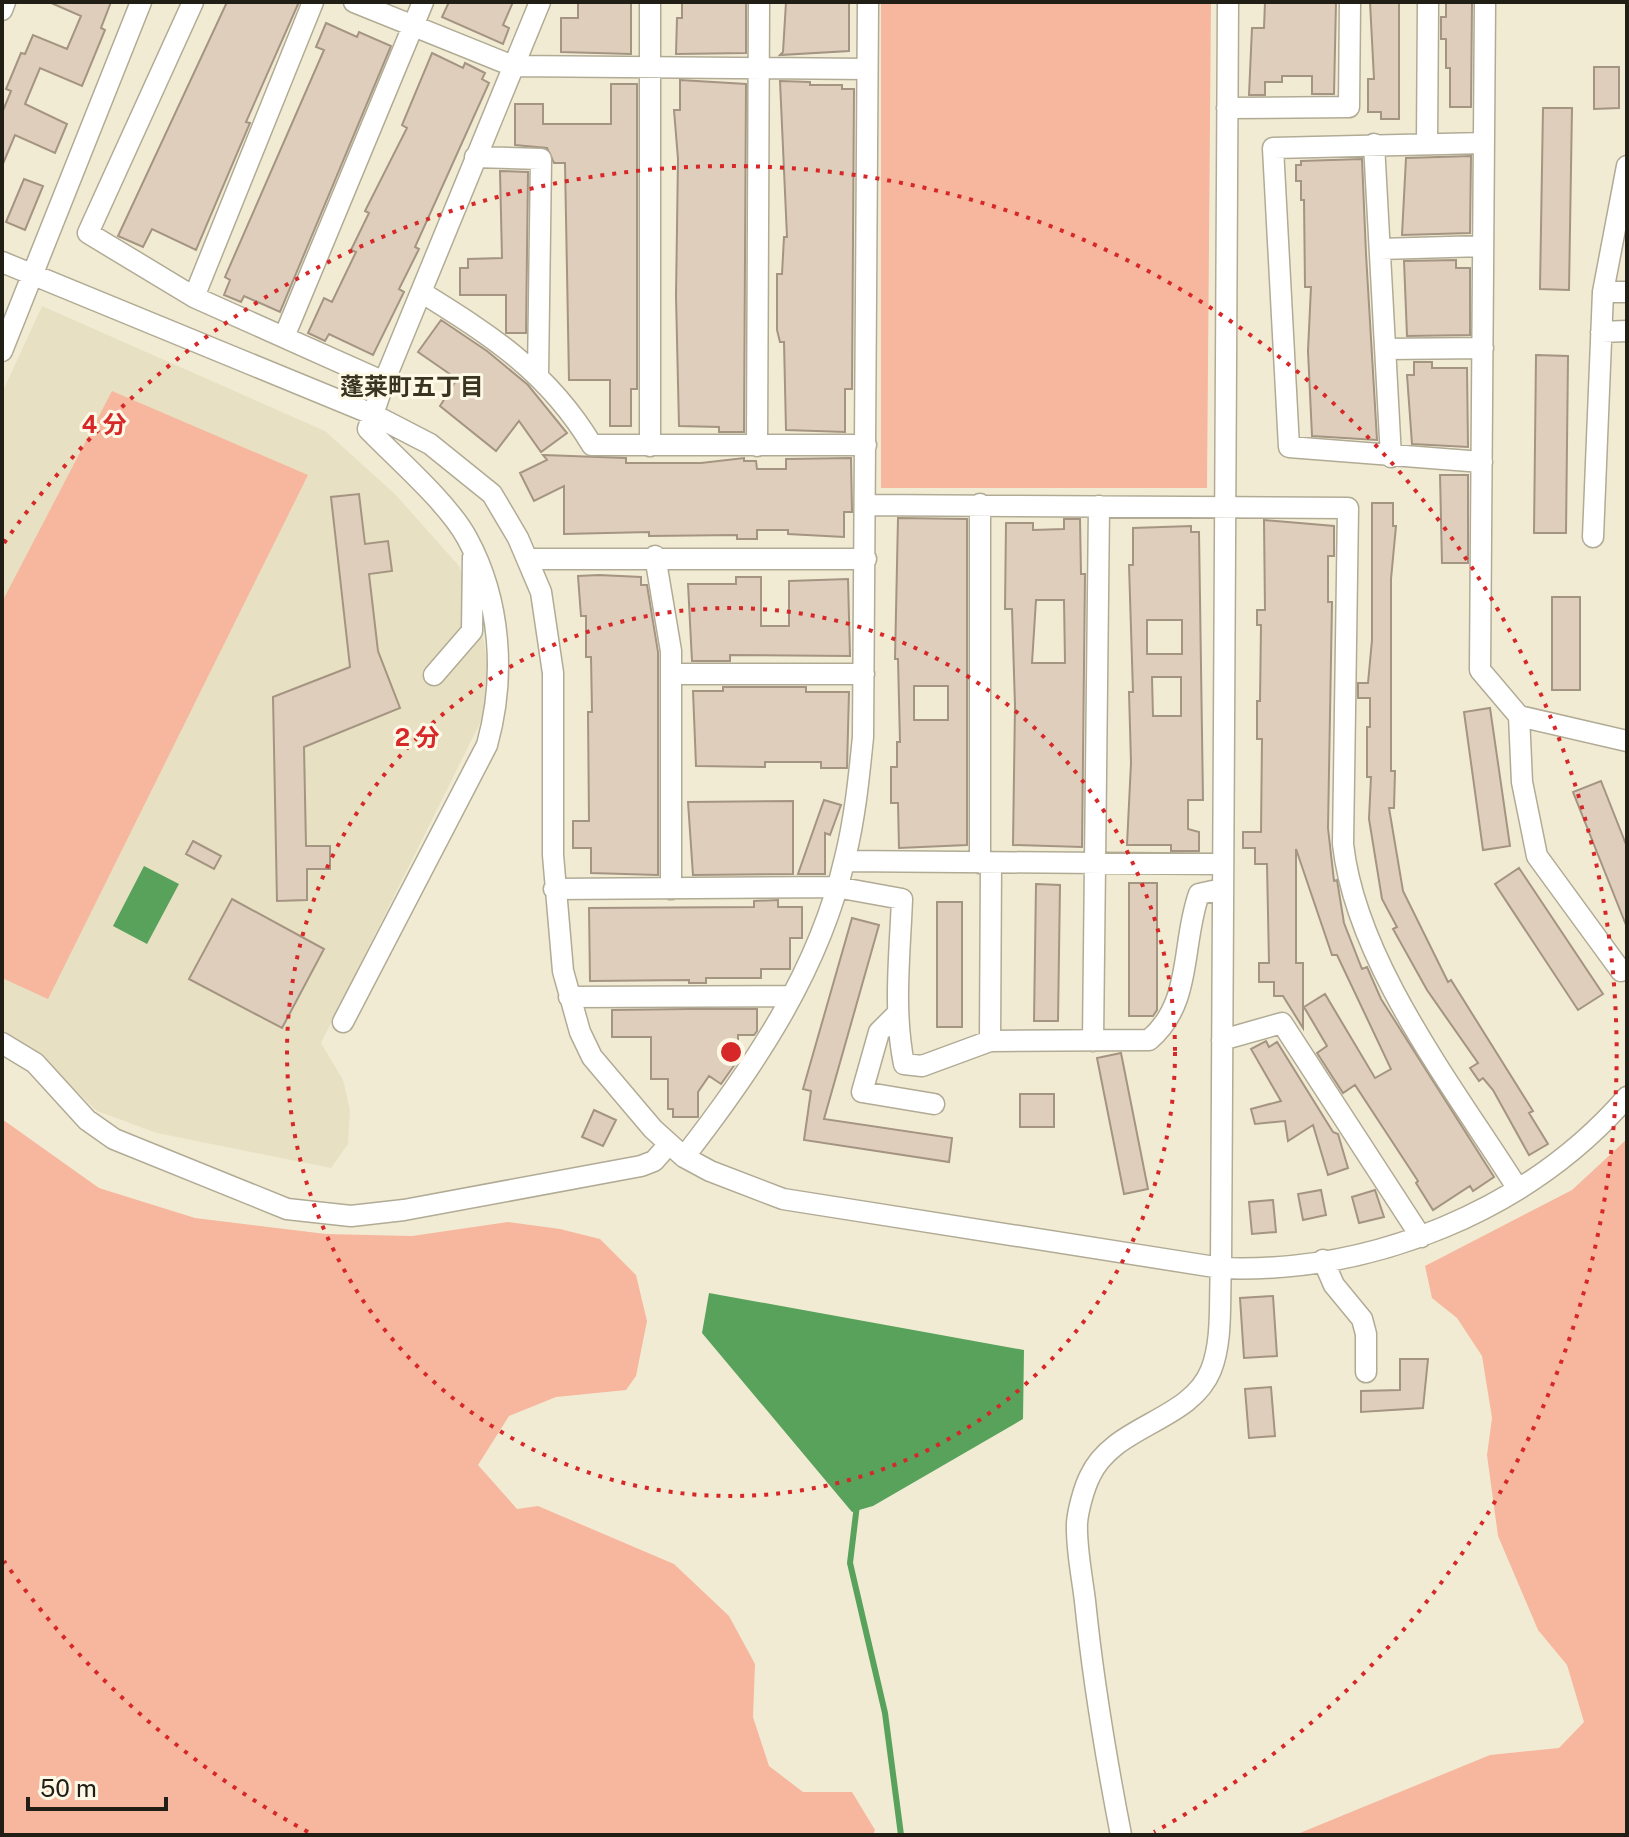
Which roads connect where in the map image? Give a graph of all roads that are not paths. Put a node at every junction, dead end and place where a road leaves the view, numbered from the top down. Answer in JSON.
{"nodes":[{"id":1,"x":5,"y":2,"type":"edge"},
{"id":2,"x":141,"y":2,"type":"edge"},
{"id":3,"x":193,"y":2,"type":"edge"},
{"id":4,"x":313,"y":2,"type":"edge"},
{"id":5,"x":354,"y":2,"type":"edge"},
{"id":6,"x":423,"y":2,"type":"edge"},
{"id":7,"x":540,"y":2,"type":"edge"},
{"id":8,"x":650,"y":2,"type":"edge"},
{"id":9,"x":759,"y":2,"type":"edge"},
{"id":10,"x":868,"y":2,"type":"edge"},
{"id":11,"x":1228,"y":2,"type":"edge"},
{"id":12,"x":1350,"y":2,"type":"edge"},
{"id":13,"x":1428,"y":2,"type":"edge"},
{"id":14,"x":1485,"y":2,"type":"edge"},
{"id":15,"x":2,"y":10,"type":"edge"},
{"id":16,"x":412,"y":27,"type":"junction"},
{"id":17,"x":513,"y":66,"type":"junction"},
{"id":18,"x":759,"y":67,"type":"junction"},
{"id":19,"x":650,"y":68,"type":"junction"},
{"id":20,"x":867,"y":69,"type":"junction"},
{"id":21,"x":1227,"y":108,"type":"junction"},
{"id":22,"x":1484,"y":143,"type":"junction"},
{"id":23,"x":1374,"y":144,"type":"junction"},
{"id":24,"x":1427,"y":144,"type":"junction"},
{"id":25,"x":475,"y":157,"type":"junction"},
{"id":26,"x":1627,"y":166,"type":"edge"},
{"id":27,"x":1483,"y":246,"type":"junction"},
{"id":28,"x":1380,"y":249,"type":"junction"},
{"id":29,"x":2,"y":262,"type":"edge"},
{"id":30,"x":33,"y":274,"type":"junction"},
{"id":31,"x":421,"y":292,"type":"junction"},
{"id":32,"x":1603,"y":292,"type":"junction"},
{"id":33,"x":1627,"y":292,"type":"edge"},
{"id":34,"x":194,"y":297,"type":"junction"},
{"id":35,"x":1627,"y":331,"type":"edge"},
{"id":36,"x":1601,"y":332,"type":"junction"},
{"id":37,"x":284,"y":337,"type":"junction"},
{"id":38,"x":1483,"y":348,"type":"junction"},
{"id":39,"x":1385,"y":349,"type":"junction"},
{"id":40,"x":2,"y":351,"type":"edge"},
{"id":41,"x":538,"y":375,"type":"junction"},
{"id":42,"x":384,"y":382,"type":"junction"},
{"id":43,"x":372,"y":414,"type":"junction"},
{"id":44,"x":866,"y":445,"type":"junction"},
{"id":45,"x":650,"y":446,"type":"junction"},
{"id":46,"x":757,"y":446,"type":"junction"},
{"id":47,"x":1391,"y":457,"type":"junction"},
{"id":48,"x":1482,"y":462,"type":"junction"},
{"id":49,"x":980,"y":504,"type":"junction"},
{"id":50,"x":866,"y":505,"type":"junction"},
{"id":51,"x":1099,"y":506,"type":"junction"},
{"id":52,"x":1223,"y":507,"type":"junction"},
{"id":53,"x":1593,"y":537,"type":"dead end"},
{"id":54,"x":473,"y":553,"type":"junction"},
{"id":55,"x":655,"y":556,"type":"junction"},
{"id":56,"x":528,"y":559,"type":"junction"},
{"id":57,"x":866,"y":559,"type":"junction"},
{"id":58,"x":671,"y":674,"type":"junction"},
{"id":59,"x":864,"y":674,"type":"junction"},
{"id":60,"x":434,"y":675,"type":"dead end"},
{"id":61,"x":1519,"y":716,"type":"junction"},
{"id":62,"x":1627,"y":741,"type":"edge"},
{"id":63,"x":845,"y":861,"type":"junction"},
{"id":64,"x":986,"y":863,"type":"junction"},
{"id":65,"x":1095,"y":864,"type":"junction"},
{"id":66,"x":1222,"y":864,"type":"junction"},
{"id":67,"x":836,"y":887,"type":"junction"},
{"id":68,"x":554,"y":889,"type":"junction"},
{"id":69,"x":671,"y":889,"type":"junction"},
{"id":70,"x":1222,"y":889,"type":"junction"},
{"id":71,"x":1621,"y":971,"type":"dead end"},
{"id":72,"x":792,"y":996,"type":"junction"},
{"id":73,"x":569,"y":997,"type":"junction"},
{"id":74,"x":898,"y":1013,"type":"junction"},
{"id":75,"x":343,"y":1022,"type":"dead end"},
{"id":76,"x":1222,"y":1040,"type":"junction"},
{"id":77,"x":990,"y":1041,"type":"junction"},
{"id":78,"x":1093,"y":1041,"type":"junction"},
{"id":79,"x":2,"y":1043,"type":"edge"},
{"id":80,"x":917,"y":1066,"type":"junction"},
{"id":81,"x":1627,"y":1097,"type":"edge"},
{"id":82,"x":676,"y":1150,"type":"junction"},
{"id":83,"x":1518,"y":1189,"type":"junction"},
{"id":84,"x":1421,"y":1237,"type":"junction"},
{"id":85,"x":1323,"y":1260,"type":"junction"},
{"id":86,"x":1221,"y":1268,"type":"junction"},
{"id":87,"x":1366,"y":1372,"type":"dead end"},
{"id":88,"x":1121,"y":1835,"type":"edge"}],
"edges":[{"from":1,"to":15,"type":"street"},
{"from":2,"to":30,"type":"street"},
{"from":3,"to":34,"type":"street"},
{"from":4,"to":34,"type":"street"},
{"from":5,"to":16,"type":"street"},
{"from":6,"to":16,"type":"street"},
{"from":7,"to":17,"type":"street"},
{"from":8,"to":19,"type":"street"},
{"from":9,"to":18,"type":"street"},
{"from":10,"to":20,"type":"street"},
{"from":11,"to":21,"type":"street"},
{"from":12,"to":21,"type":"street"},
{"from":13,"to":24,"type":"street"},
{"from":14,"to":22,"type":"street"},
{"from":16,"to":17,"type":"street"},
{"from":16,"to":37,"type":"street"},
{"from":17,"to":19,"type":"street"},
{"from":17,"to":25,"type":"street"},
{"from":18,"to":19,"type":"street"},
{"from":18,"to":20,"type":"street"},
{"from":18,"to":46,"type":"street"},
{"from":19,"to":45,"type":"street"},
{"from":20,"to":44,"type":"street"},
{"from":21,"to":52,"type":"street"},
{"from":22,"to":24,"type":"street"},
{"from":22,"to":27,"type":"street"},
{"from":23,"to":24,"type":"street"},
{"from":23,"to":28,"type":"street"},
{"from":23,"to":47,"type":"street"},
{"from":25,"to":31,"type":"street"},
{"from":25,"to":41,"type":"street"},
{"from":26,"to":32,"type":"street"},
{"from":27,"to":28,"type":"street"},
{"from":27,"to":38,"type":"street"},
{"from":28,"to":39,"type":"street"},
{"from":29,"to":30,"type":"street"},
{"from":30,"to":40,"type":"street"},
{"from":30,"to":43,"type":"street"},
{"from":31,"to":41,"type":"street"},
{"from":31,"to":42,"type":"street"},
{"from":32,"to":33,"type":"street"},
{"from":32,"to":36,"type":"street"},
{"from":34,"to":37,"type":"street"},
{"from":35,"to":36,"type":"street"},
{"from":36,"to":53,"type":"street"},
{"from":37,"to":42,"type":"street"},
{"from":38,"to":39,"type":"street"},
{"from":38,"to":48,"type":"street"},
{"from":39,"to":47,"type":"street"},
{"from":41,"to":45,"type":"street"},
{"from":42,"to":43,"type":"street"},
{"from":43,"to":54,"type":"street"},
{"from":43,"to":56,"type":"street"},
{"from":44,"to":46,"type":"street"},
{"from":44,"to":50,"type":"street"},
{"from":45,"to":46,"type":"street"},
{"from":47,"to":48,"type":"street"},
{"from":48,"to":61,"type":"street"},
{"from":49,"to":50,"type":"street"},
{"from":49,"to":51,"type":"street"},
{"from":49,"to":64,"type":"street"},
{"from":50,"to":57,"type":"street"},
{"from":51,"to":52,"type":"street"},
{"from":51,"to":65,"type":"street"},
{"from":52,"to":66,"type":"street"},
{"from":52,"to":83,"type":"street"},
{"from":54,"to":60,"type":"street"},
{"from":54,"to":75,"type":"street"},
{"from":55,"to":56,"type":"street"},
{"from":55,"to":57,"type":"street"},
{"from":55,"to":58,"type":"street"},
{"from":56,"to":68,"type":"street"},
{"from":57,"to":59,"type":"street"},
{"from":58,"to":59,"type":"street"},
{"from":58,"to":69,"type":"street"},
{"from":59,"to":63,"type":"street"},
{"from":61,"to":62,"type":"street"},
{"from":61,"to":71,"type":"street"},
{"from":63,"to":64,"type":"street"},
{"from":63,"to":67,"type":"street"},
{"from":64,"to":65,"type":"street"},
{"from":64,"to":77,"type":"street"},
{"from":65,"to":66,"type":"street"},
{"from":65,"to":78,"type":"street"},
{"from":66,"to":70,"type":"street"},
{"from":67,"to":69,"type":"street"},
{"from":67,"to":72,"type":"street"},
{"from":67,"to":74,"type":"street"},
{"from":68,"to":69,"type":"street"},
{"from":68,"to":73,"type":"street"},
{"from":70,"to":76,"type":"street"},
{"from":70,"to":78,"type":"street"},
{"from":72,"to":73,"type":"street"},
{"from":72,"to":82,"type":"street"},
{"from":73,"to":82,"type":"street"},
{"from":74,"to":80,"type":"street"},
{"from":74,"to":80,"type":"street"},
{"from":76,"to":84,"type":"street"},
{"from":76,"to":86,"type":"street"},
{"from":77,"to":78,"type":"street"},
{"from":77,"to":80,"type":"street"},
{"from":79,"to":82,"type":"street"},
{"from":81,"to":83,"type":"street"},
{"from":82,"to":86,"type":"street"},
{"from":83,"to":84,"type":"street"},
{"from":84,"to":85,"type":"street"},
{"from":85,"to":86,"type":"street"},
{"from":85,"to":87,"type":"street"},
{"from":86,"to":88,"type":"street"}]}
